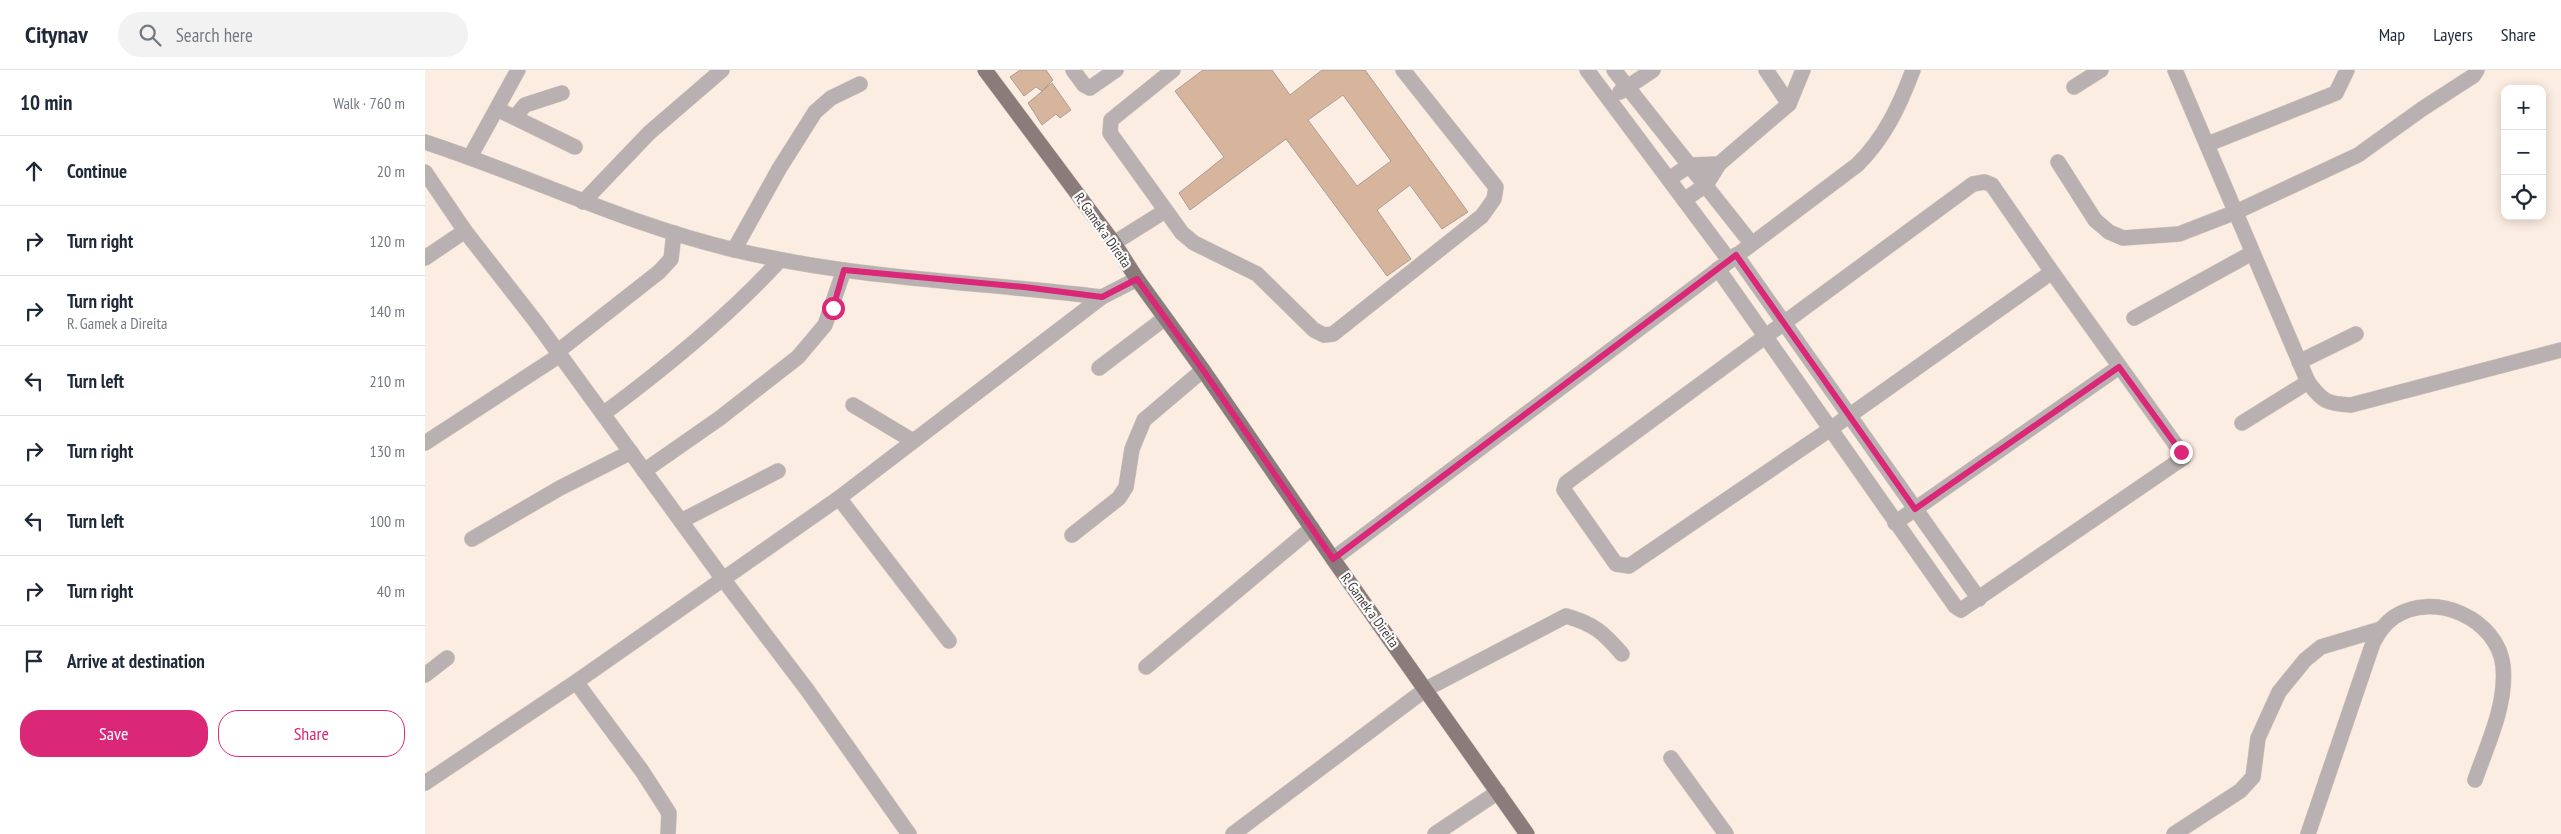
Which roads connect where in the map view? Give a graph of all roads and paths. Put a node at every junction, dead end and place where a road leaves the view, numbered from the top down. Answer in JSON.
{"nodes":[{"id":1,"x":518,"y":70,"type":"edge"},
{"id":2,"x":722,"y":70,"type":"edge"},
{"id":3,"x":985,"y":70,"type":"edge"},
{"id":4,"x":1073,"y":70,"type":"edge"},
{"id":5,"x":1116,"y":70,"type":"edge"},
{"id":6,"x":1173,"y":70,"type":"edge"},
{"id":7,"x":1403,"y":70,"type":"edge"},
{"id":8,"x":1587,"y":70,"type":"edge"},
{"id":9,"x":1614,"y":70,"type":"edge"},
{"id":10,"x":1653,"y":70,"type":"edge"},
{"id":11,"x":1766,"y":70,"type":"edge"},
{"id":12,"x":1803,"y":70,"type":"edge"},
{"id":13,"x":1913,"y":70,"type":"edge"},
{"id":14,"x":2101,"y":70,"type":"edge"},
{"id":15,"x":2175,"y":70,"type":"edge"},
{"id":16,"x":2347,"y":70,"type":"edge"},
{"id":17,"x":2477,"y":70,"type":"edge"},
{"id":18,"x":860,"y":84,"type":"dead end"},
{"id":19,"x":1627,"y":87,"type":"junction"},
{"id":20,"x":2074,"y":87,"type":"dead end"},
{"id":21,"x":562,"y":93,"type":"dead end"},
{"id":22,"x":1609,"y":101,"type":"junction"},
{"id":23,"x":1789,"y":104,"type":"junction"},
{"id":24,"x":497,"y":109,"type":"junction"},
{"id":25,"x":515,"y":117,"type":"junction"},
{"id":26,"x":425,"y":142,"type":"edge"},
{"id":27,"x":2207,"y":144,"type":"junction"},
{"id":28,"x":575,"y":147,"type":"dead end"},
{"id":29,"x":470,"y":157,"type":"junction"},
{"id":30,"x":2058,"y":162,"type":"dead end"},
{"id":31,"x":1719,"y":164,"type":"junction"},
{"id":32,"x":1691,"y":165,"type":"junction"},
{"id":33,"x":425,"y":172,"type":"edge"},
{"id":34,"x":1669,"y":179,"type":"junction"},
{"id":35,"x":1705,"y":185,"type":"junction"},
{"id":36,"x":1684,"y":200,"type":"junction"},
{"id":37,"x":583,"y":202,"type":"junction"},
{"id":38,"x":1165,"y":211,"type":"junction"},
{"id":39,"x":2236,"y":212,"type":"junction"},
{"id":40,"x":465,"y":231,"type":"junction"},
{"id":41,"x":674,"y":233,"type":"junction"},
{"id":42,"x":1114,"y":243,"type":"junction"},
{"id":43,"x":1751,"y":244,"type":"junction"},
{"id":44,"x":734,"y":250,"type":"junction"},
{"id":45,"x":2252,"y":252,"type":"junction"},
{"id":46,"x":425,"y":258,"type":"edge"},
{"id":47,"x":780,"y":260,"type":"junction"},
{"id":48,"x":1727,"y":261,"type":"junction"},
{"id":49,"x":844,"y":270,"type":"junction"},
{"id":50,"x":2051,"y":272,"type":"junction"},
{"id":51,"x":1137,"y":279,"type":"junction"},
{"id":52,"x":1102,"y":297,"type":"junction"},
{"id":53,"x":1165,"y":318,"type":"junction"},
{"id":54,"x":2134,"y":318,"type":"dead end"},
{"id":55,"x":1785,"y":323,"type":"junction"},
{"id":56,"x":2356,"y":334,"type":"dead end"},
{"id":57,"x":1767,"y":337,"type":"junction"},
{"id":58,"x":2561,"y":350,"type":"edge"},
{"id":59,"x":559,"y":354,"type":"junction"},
{"id":60,"x":2299,"y":362,"type":"junction"},
{"id":61,"x":2119,"y":367,"type":"junction"},
{"id":62,"x":1099,"y":368,"type":"dead end"},
{"id":63,"x":1203,"y":370,"type":"junction"},
{"id":64,"x":2308,"y":382,"type":"junction"},
{"id":65,"x":853,"y":405,"type":"dead end"},
{"id":66,"x":603,"y":414,"type":"junction"},
{"id":67,"x":1850,"y":415,"type":"junction"},
{"id":68,"x":2242,"y":424,"type":"dead end"},
{"id":69,"x":1829,"y":430,"type":"junction"},
{"id":70,"x":913,"y":441,"type":"junction"},
{"id":71,"x":425,"y":443,"type":"edge"},
{"id":72,"x":631,"y":452,"type":"junction"},
{"id":73,"x":644,"y":470,"type":"junction"},
{"id":74,"x":778,"y":471,"type":"dead end"},
{"id":75,"x":839,"y":498,"type":"junction"},
{"id":76,"x":1915,"y":509,"type":"junction"},
{"id":77,"x":681,"y":521,"type":"junction"},
{"id":78,"x":1895,"y":523,"type":"junction"},
{"id":79,"x":1312,"y":528,"type":"junction"},
{"id":80,"x":1072,"y":535,"type":"dead end"},
{"id":81,"x":472,"y":539,"type":"dead end"},
{"id":82,"x":1333,"y":559,"type":"junction"},
{"id":83,"x":723,"y":579,"type":"junction"},
{"id":84,"x":1979,"y":599,"type":"junction"},
{"id":85,"x":2381,"y":629,"type":"junction"},
{"id":86,"x":949,"y":642,"type":"dead end"},
{"id":87,"x":1622,"y":654,"type":"dead end"},
{"id":88,"x":447,"y":658,"type":"dead end"},
{"id":89,"x":1146,"y":667,"type":"dead end"},
{"id":90,"x":425,"y":675,"type":"edge"},
{"id":91,"x":576,"y":682,"type":"junction"},
{"id":92,"x":1426,"y":689,"type":"junction"},
{"id":93,"x":1671,"y":758,"type":"dead end"},
{"id":94,"x":2475,"y":780,"type":"dead end"},
{"id":95,"x":425,"y":782,"type":"edge"},
{"id":96,"x":1498,"y":792,"type":"junction"},
{"id":97,"x":668,"y":834,"type":"edge"},
{"id":98,"x":909,"y":834,"type":"edge"},
{"id":99,"x":1233,"y":834,"type":"edge"},
{"id":100,"x":1435,"y":834,"type":"edge"},
{"id":101,"x":1527,"y":834,"type":"edge"},
{"id":102,"x":1726,"y":834,"type":"edge"},
{"id":103,"x":2174,"y":834,"type":"edge"},
{"id":104,"x":2308,"y":834,"type":"edge"}],
"edges":[{"from":1,"to":24,"type":"street"},
{"from":2,"to":37,"type":"street"},
{"from":3,"to":42,"type":"main road","name":"R. Gamek a Direita"},
{"from":4,"to":5,"type":"street"},
{"from":6,"to":38,"type":"street"},
{"from":7,"to":38,"type":"street"},
{"from":8,"to":22,"type":"street"},
{"from":9,"to":19,"type":"street"},
{"from":10,"to":19,"type":"street"},
{"from":11,"to":23,"type":"street"},
{"from":12,"to":23,"type":"street"},
{"from":13,"to":43,"type":"street"},
{"from":14,"to":20,"type":"street"},
{"from":15,"to":27,"type":"street"},
{"from":16,"to":27,"type":"street"},
{"from":17,"to":39,"type":"street"},
{"from":18,"to":44,"type":"street"},
{"from":19,"to":22,"type":"street"},
{"from":19,"to":32,"type":"street"},
{"from":21,"to":25,"type":"street"},
{"from":22,"to":34,"type":"street"},
{"from":23,"to":31,"type":"street"},
{"from":24,"to":25,"type":"street"},
{"from":24,"to":29,"type":"street"},
{"from":25,"to":28,"type":"street"},
{"from":26,"to":29,"type":"street"},
{"from":27,"to":39,"type":"street"},
{"from":29,"to":37,"type":"street"},
{"from":30,"to":39,"type":"street"},
{"from":31,"to":32,"type":"street"},
{"from":31,"to":35,"type":"street"},
{"from":32,"to":34,"type":"street"},
{"from":32,"to":35,"type":"street"},
{"from":33,"to":40,"type":"street"},
{"from":34,"to":36,"type":"street"},
{"from":35,"to":36,"type":"street"},
{"from":35,"to":43,"type":"street"},
{"from":36,"to":48,"type":"street"},
{"from":37,"to":41,"type":"street"},
{"from":38,"to":42,"type":"street"},
{"from":39,"to":45,"type":"street"},
{"from":40,"to":46,"type":"street"},
{"from":40,"to":59,"type":"street"},
{"from":41,"to":44,"type":"street"},
{"from":41,"to":59,"type":"street"},
{"from":42,"to":51,"type":"main road","name":"R. Gamek a Direita"},
{"from":43,"to":48,"type":"street"},
{"from":44,"to":47,"type":"street"},
{"from":45,"to":54,"type":"street"},
{"from":45,"to":60,"type":"street"},
{"from":47,"to":49,"type":"street"},
{"from":47,"to":66,"type":"street"},
{"from":48,"to":55,"type":"street"},
{"from":48,"to":57,"type":"street"},
{"from":48,"to":82,"type":"street"},
{"from":49,"to":52,"type":"street"},
{"from":49,"to":73,"type":"street"},
{"from":50,"to":55,"type":"street"},
{"from":50,"to":61,"type":"street"},
{"from":50,"to":67,"type":"street"},
{"from":51,"to":52,"type":"street"},
{"from":51,"to":53,"type":"main road","name":"R. Gamek a Direita"},
{"from":52,"to":70,"type":"street"},
{"from":53,"to":62,"type":"street"},
{"from":53,"to":63,"type":"main road","name":"R. Gamek a Direita"},
{"from":55,"to":57,"type":"street"},
{"from":55,"to":67,"type":"street"},
{"from":56,"to":60,"type":"street"},
{"from":57,"to":69,"type":"street"},
{"from":57,"to":69,"type":"street"},
{"from":58,"to":64,"type":"street"},
{"from":59,"to":66,"type":"street"},
{"from":59,"to":71,"type":"street"},
{"from":60,"to":64,"type":"street"},
{"from":61,"to":76,"type":"street"},
{"from":61,"to":84,"type":"street"},
{"from":63,"to":79,"type":"main road","name":"R. Gamek a Direita"},
{"from":63,"to":80,"type":"street"},
{"from":64,"to":68,"type":"street"},
{"from":65,"to":70,"type":"street"},
{"from":66,"to":72,"type":"street"},
{"from":67,"to":69,"type":"street"},
{"from":67,"to":76,"type":"street"},
{"from":69,"to":78,"type":"street"},
{"from":70,"to":75,"type":"street"},
{"from":72,"to":73,"type":"street"},
{"from":72,"to":81,"type":"street"},
{"from":73,"to":77,"type":"street"},
{"from":74,"to":77,"type":"street"},
{"from":75,"to":83,"type":"street"},
{"from":75,"to":86,"type":"street"},
{"from":76,"to":78,"type":"street"},
{"from":76,"to":84,"type":"street"},
{"from":77,"to":83,"type":"street"},
{"from":78,"to":84,"type":"street"},
{"from":79,"to":82,"type":"main road","name":"R. Gamek a Direita"},
{"from":79,"to":89,"type":"street"},
{"from":82,"to":92,"type":"main road","name":"R. Gamek a Direita"},
{"from":83,"to":91,"type":"street"},
{"from":83,"to":98,"type":"street"},
{"from":85,"to":94,"type":"street"},
{"from":85,"to":103,"type":"street"},
{"from":85,"to":104,"type":"street"},
{"from":87,"to":92,"type":"street"},
{"from":88,"to":90,"type":"street"},
{"from":91,"to":95,"type":"street"},
{"from":91,"to":97,"type":"street"},
{"from":92,"to":96,"type":"main road","name":"R. Gamek a Direita"},
{"from":92,"to":99,"type":"street"},
{"from":93,"to":102,"type":"street"},
{"from":96,"to":100,"type":"street"},
{"from":96,"to":101,"type":"main road","name":"R. Gamek a Direita"}]}
